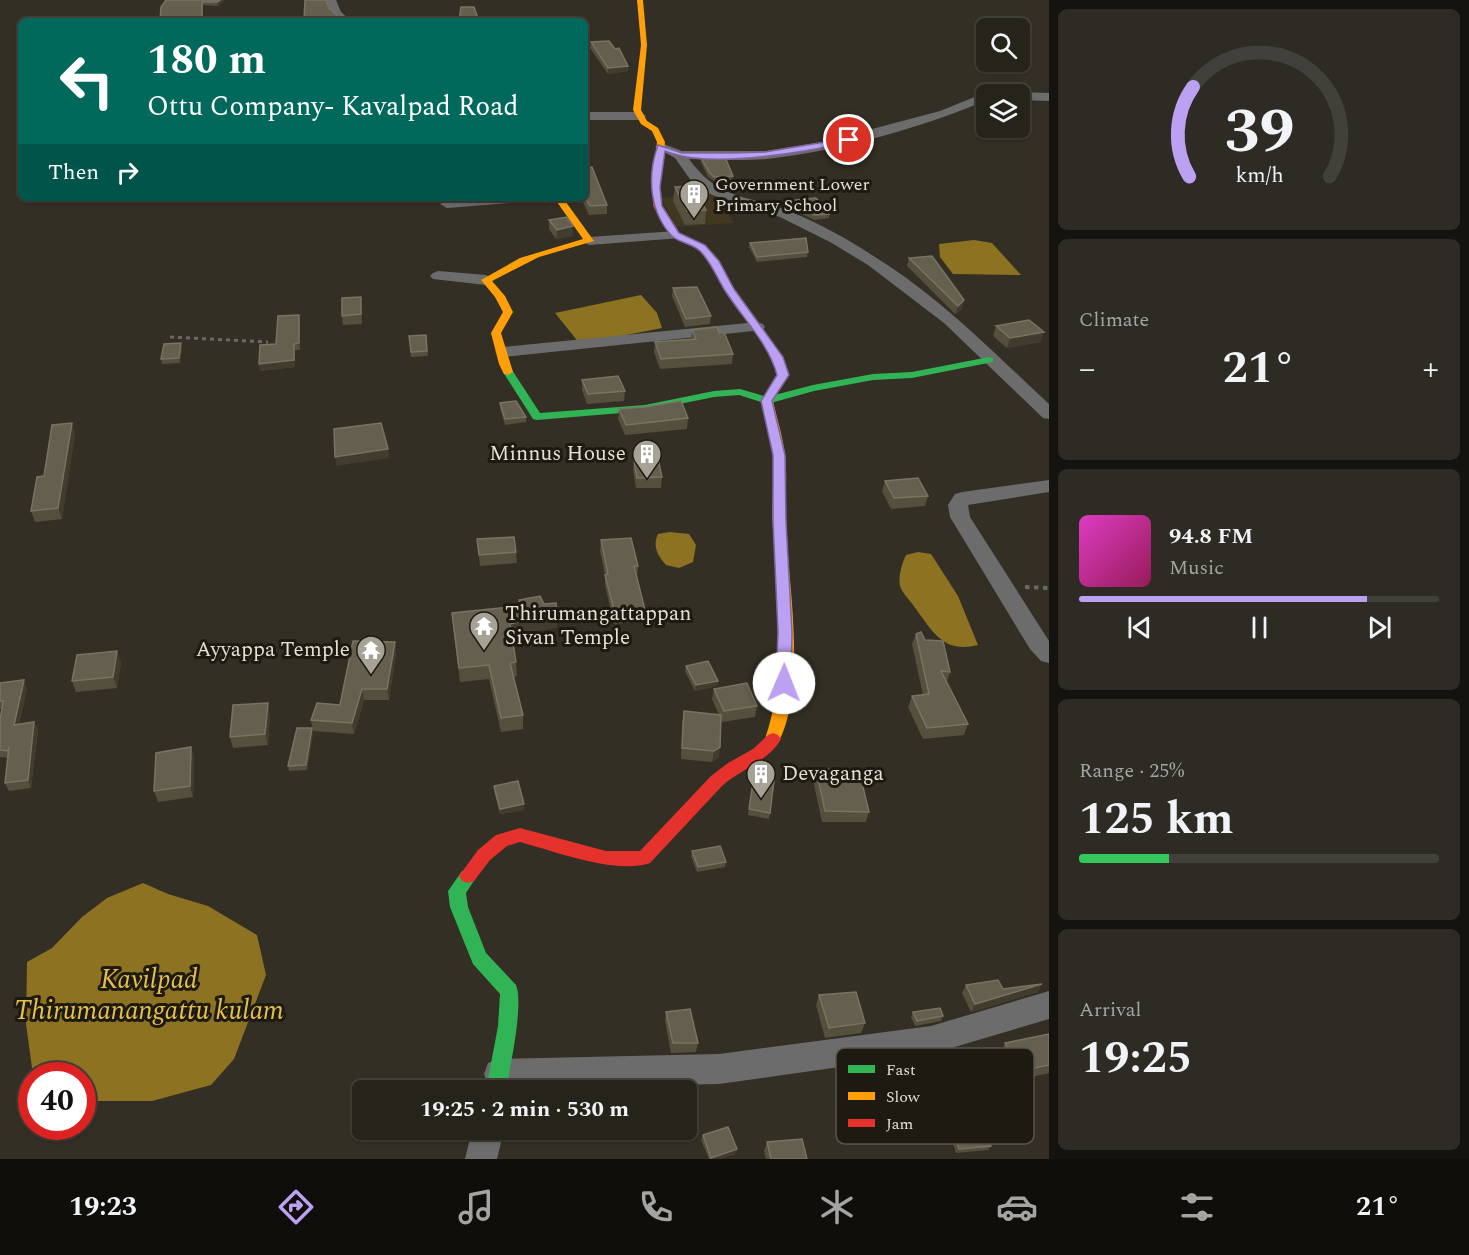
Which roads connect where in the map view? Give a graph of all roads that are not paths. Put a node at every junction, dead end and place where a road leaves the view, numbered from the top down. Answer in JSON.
{"nodes":[{"id":1,"x":331,"y":0,"type":"edge"},
{"id":2,"x":639,"y":0,"type":"edge"},
{"id":3,"x":342,"y":18,"type":"edge"},
{"id":4,"x":1030,"y":96,"type":"edge"},
{"id":5,"x":1049,"y":97,"type":"edge"},
{"id":6,"x":976,"y":101,"type":"edge"},
{"id":7,"x":588,"y":116,"type":"edge"},
{"id":8,"x":640,"y":116,"type":"junction"},
{"id":9,"x":661,"y":147,"type":"junction"},
{"id":10,"x":680,"y":155,"type":"junction"},
{"id":11,"x":484,"y":201,"type":"edge"},
{"id":12,"x":561,"y":201,"type":"edge"},
{"id":13,"x":447,"y":204,"type":"dead end"},
{"id":14,"x":676,"y":235,"type":"junction"},
{"id":15,"x":589,"y":241,"type":"junction"},
{"id":16,"x":438,"y":276,"type":"dead end"},
{"id":17,"x":486,"y":280,"type":"junction"},
{"id":18,"x":757,"y":327,"type":"junction"},
{"id":19,"x":503,"y":352,"type":"junction"},
{"id":20,"x":989,"y":360,"type":"junction"},
{"id":21,"x":766,"y":401,"type":"junction"},
{"id":22,"x":1049,"y":414,"type":"edge"},
{"id":23,"x":1049,"y":486,"type":"edge"},
{"id":24,"x":1049,"y":655,"type":"edge"},
{"id":25,"x":1049,"y":1005,"type":"edge"},
{"id":26,"x":873,"y":1048,"type":"edge"},
{"id":27,"x":836,"y":1053,"type":"edge"},
{"id":28,"x":497,"y":1080,"type":"edge"},
{"id":29,"x":531,"y":1080,"type":"edge"},
{"id":30,"x":485,"y":1140,"type":"edge"},
{"id":31,"x":480,"y":1159,"type":"edge"}],
"edges":[{"from":1,"to":3,"type":"street"},
{"from":2,"to":8,"type":"street"},
{"from":4,"to":5,"type":"street"},
{"from":6,"to":10,"type":"street"},
{"from":7,"to":8,"type":"street"},
{"from":8,"to":9,"type":"street"},
{"from":9,"to":10,"type":"street"},
{"from":9,"to":14,"type":"street"},
{"from":10,"to":20,"type":"street"},
{"from":11,"to":13,"type":"street"},
{"from":12,"to":15,"type":"street"},
{"from":14,"to":15,"type":"street"},
{"from":14,"to":18,"type":"street"},
{"from":15,"to":17,"type":"street"},
{"from":16,"to":17,"type":"street"},
{"from":17,"to":19,"type":"street"},
{"from":18,"to":19,"type":"street"},
{"from":18,"to":21,"type":"street"},
{"from":19,"to":21,"type":"street"},
{"from":20,"to":21,"type":"street"},
{"from":20,"to":22,"type":"street"},
{"from":21,"to":28,"type":"street"},
{"from":23,"to":24,"type":"street"},
{"from":25,"to":26,"type":"street"},
{"from":27,"to":29,"type":"street"},
{"from":30,"to":31,"type":"street"}]}
